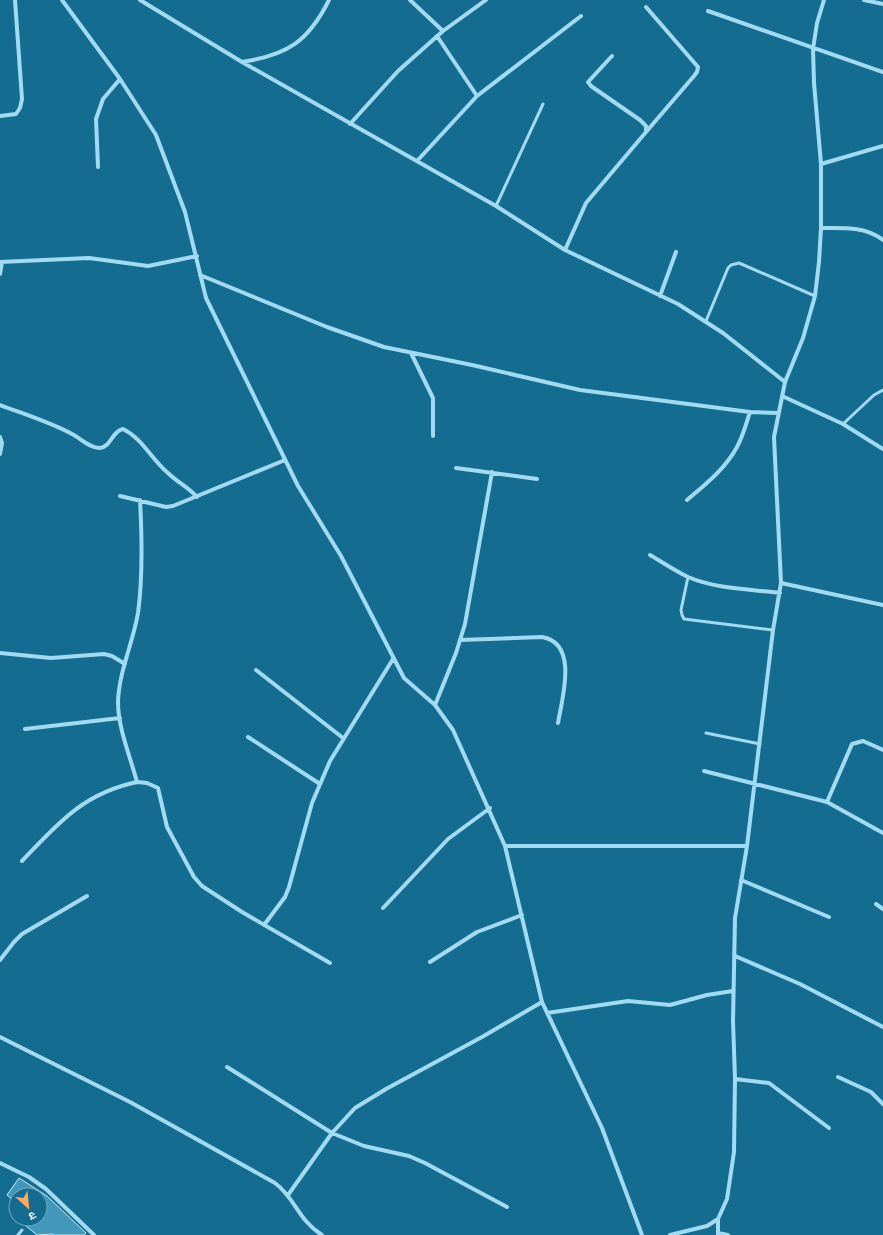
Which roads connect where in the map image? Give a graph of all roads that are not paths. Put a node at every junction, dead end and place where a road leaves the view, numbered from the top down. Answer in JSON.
{"nodes":[{"id":1,"x":15,"y":0,"type":"edge"},
{"id":2,"x":62,"y":0,"type":"edge"},
{"id":3,"x":140,"y":0,"type":"edge"},
{"id":4,"x":154,"y":0,"type":"edge"},
{"id":5,"x":329,"y":0,"type":"edge"},
{"id":6,"x":410,"y":0,"type":"edge"},
{"id":7,"x":486,"y":0,"type":"edge"},
{"id":8,"x":824,"y":0,"type":"edge"},
{"id":9,"x":864,"y":0,"type":"edge"},
{"id":10,"x":883,"y":4,"type":"edge"},
{"id":11,"x":149,"y":5,"type":"junction"},
{"id":12,"x":646,"y":7,"type":"dead end"},
{"id":13,"x":708,"y":11,"type":"dead end"},
{"id":14,"x":581,"y":16,"type":"dead end"},
{"id":15,"x":443,"y":31,"type":"junction"},
{"id":16,"x":437,"y":36,"type":"junction"},
{"id":17,"x":813,"y":49,"type":"junction"},
{"id":18,"x":612,"y":56,"type":"dead end"},
{"id":19,"x":242,"y":62,"type":"junction"},
{"id":20,"x":883,"y":72,"type":"edge"},
{"id":21,"x":120,"y":79,"type":"junction"},
{"id":22,"x":477,"y":96,"type":"junction"},
{"id":23,"x":543,"y":104,"type":"dead end"},
{"id":24,"x":0,"y":116,"type":"edge"},
{"id":25,"x":350,"y":124,"type":"junction"},
{"id":26,"x":646,"y":132,"type":"junction"},
{"id":27,"x":883,"y":146,"type":"edge"},
{"id":28,"x":417,"y":161,"type":"junction"},
{"id":29,"x":821,"y":164,"type":"junction"},
{"id":30,"x":98,"y":167,"type":"dead end"},
{"id":31,"x":496,"y":206,"type":"junction"},
{"id":32,"x":821,"y":228,"type":"junction"},
{"id":33,"x":883,"y":240,"type":"edge"},
{"id":34,"x":565,"y":250,"type":"junction"},
{"id":35,"x":676,"y":252,"type":"dead end"},
{"id":36,"x":197,"y":256,"type":"junction"},
{"id":37,"x":1,"y":262,"type":"edge"},
{"id":38,"x":0,"y":274,"type":"edge"},
{"id":39,"x":200,"y":275,"type":"junction"},
{"id":40,"x":660,"y":296,"type":"junction"},
{"id":41,"x":815,"y":296,"type":"junction"},
{"id":42,"x":706,"y":321,"type":"junction"},
{"id":43,"x":411,"y":353,"type":"junction"},
{"id":44,"x":785,"y":382,"type":"junction"},
{"id":45,"x":883,"y":390,"type":"edge"},
{"id":46,"x":782,"y":396,"type":"junction"},
{"id":47,"x":0,"y":405,"type":"edge"},
{"id":48,"x":750,"y":412,"type":"junction"},
{"id":49,"x":778,"y":413,"type":"junction"},
{"id":50,"x":843,"y":424,"type":"junction"},
{"id":51,"x":433,"y":436,"type":"dead end"},
{"id":52,"x":0,"y":437,"type":"edge"},
{"id":53,"x":883,"y":449,"type":"edge"},
{"id":54,"x":0,"y":454,"type":"edge"},
{"id":55,"x":286,"y":460,"type":"junction"},
{"id":56,"x":456,"y":468,"type":"dead end"},
{"id":57,"x":492,"y":472,"type":"junction"},
{"id":58,"x":537,"y":479,"type":"dead end"},
{"id":59,"x":120,"y":496,"type":"dead end"},
{"id":60,"x":197,"y":497,"type":"junction"},
{"id":61,"x":140,"y":500,"type":"junction"},
{"id":62,"x":687,"y":500,"type":"dead end"},
{"id":63,"x":650,"y":555,"type":"dead end"},
{"id":64,"x":688,"y":577,"type":"junction"},
{"id":65,"x":781,"y":583,"type":"junction"},
{"id":66,"x":780,"y":593,"type":"junction"},
{"id":67,"x":883,"y":605,"type":"edge"},
{"id":68,"x":773,"y":630,"type":"junction"},
{"id":69,"x":460,"y":640,"type":"junction"},
{"id":70,"x":0,"y":653,"type":"edge"},
{"id":71,"x":393,"y":659,"type":"junction"},
{"id":72,"x":125,"y":664,"type":"junction"},
{"id":73,"x":256,"y":670,"type":"dead end"},
{"id":74,"x":435,"y":704,"type":"junction"},
{"id":75,"x":120,"y":718,"type":"junction"},
{"id":76,"x":558,"y":723,"type":"dead end"},
{"id":77,"x":25,"y":729,"type":"dead end"},
{"id":78,"x":706,"y":733,"type":"dead end"},
{"id":79,"x":248,"y":737,"type":"dead end"},
{"id":80,"x":343,"y":738,"type":"junction"},
{"id":81,"x":760,"y":744,"type":"junction"},
{"id":82,"x":883,"y":750,"type":"edge"},
{"id":83,"x":704,"y":771,"type":"dead end"},
{"id":84,"x":137,"y":782,"type":"junction"},
{"id":85,"x":320,"y":784,"type":"junction"},
{"id":86,"x":755,"y":784,"type":"junction"},
{"id":87,"x":827,"y":802,"type":"junction"},
{"id":88,"x":490,"y":808,"type":"junction"},
{"id":89,"x":883,"y":833,"type":"edge"},
{"id":90,"x":505,"y":846,"type":"junction"},
{"id":91,"x":747,"y":846,"type":"junction"},
{"id":92,"x":22,"y":861,"type":"dead end"},
{"id":93,"x":741,"y":880,"type":"junction"},
{"id":94,"x":87,"y":896,"type":"dead end"},
{"id":95,"x":876,"y":904,"type":"dead end"},
{"id":96,"x":383,"y":908,"type":"dead end"},
{"id":97,"x":883,"y":909,"type":"edge"},
{"id":98,"x":522,"y":915,"type":"junction"},
{"id":99,"x":829,"y":917,"type":"dead end"},
{"id":100,"x":264,"y":925,"type":"junction"},
{"id":101,"x":735,"y":956,"type":"junction"},
{"id":102,"x":0,"y":960,"type":"edge"},
{"id":103,"x":430,"y":962,"type":"dead end"},
{"id":104,"x":330,"y":963,"type":"dead end"},
{"id":105,"x":733,"y":991,"type":"junction"},
{"id":106,"x":542,"y":1002,"type":"junction"},
{"id":107,"x":547,"y":1013,"type":"junction"},
{"id":108,"x":883,"y":1027,"type":"edge"},
{"id":109,"x":0,"y":1037,"type":"edge"},
{"id":110,"x":227,"y":1067,"type":"dead end"},
{"id":111,"x":838,"y":1077,"type":"dead end"},
{"id":112,"x":735,"y":1079,"type":"junction"},
{"id":113,"x":883,"y":1104,"type":"edge"},
{"id":114,"x":829,"y":1128,"type":"dead end"},
{"id":115,"x":332,"y":1133,"type":"junction"},
{"id":116,"x":0,"y":1163,"type":"edge"},
{"id":117,"x":288,"y":1195,"type":"junction"},
{"id":118,"x":507,"y":1207,"type":"dead end"},
{"id":119,"x":718,"y":1219,"type":"junction"},
{"id":120,"x":22,"y":1230,"type":"dead end"},
{"id":121,"x":718,"y":1234,"type":"edge"},
{"id":122,"x":18,"y":1235,"type":"edge"},
{"id":123,"x":94,"y":1235,"type":"edge"},
{"id":124,"x":322,"y":1235,"type":"edge"},
{"id":125,"x":642,"y":1235,"type":"edge"},
{"id":126,"x":670,"y":1235,"type":"edge"},
{"id":127,"x":728,"y":1235,"type":"edge"}],
"edges":[{"from":1,"to":24,"type":"street"},
{"from":2,"to":21,"type":"street"},
{"from":3,"to":11,"type":"street"},
{"from":4,"to":11,"type":"street"},
{"from":5,"to":19,"type":"street"},
{"from":6,"to":15,"type":"street"},
{"from":7,"to":15,"type":"street"},
{"from":8,"to":17,"type":"street"},
{"from":9,"to":10,"type":"street"},
{"from":11,"to":19,"type":"street"},
{"from":12,"to":26,"type":"street"},
{"from":13,"to":17,"type":"street"},
{"from":14,"to":22,"type":"street"},
{"from":15,"to":16,"type":"street"},
{"from":16,"to":22,"type":"street"},
{"from":16,"to":25,"type":"street"},
{"from":17,"to":20,"type":"street"},
{"from":17,"to":29,"type":"street"},
{"from":18,"to":26,"type":"street"},
{"from":19,"to":25,"type":"street"},
{"from":21,"to":30,"type":"street"},
{"from":21,"to":36,"type":"street"},
{"from":22,"to":28,"type":"street"},
{"from":23,"to":31,"type":"lane"},
{"from":25,"to":28,"type":"street"},
{"from":26,"to":34,"type":"street"},
{"from":27,"to":29,"type":"street"},
{"from":28,"to":31,"type":"street"},
{"from":29,"to":32,"type":"street"},
{"from":31,"to":34,"type":"street"},
{"from":32,"to":33,"type":"street"},
{"from":32,"to":41,"type":"street"},
{"from":34,"to":40,"type":"street"},
{"from":35,"to":40,"type":"street"},
{"from":36,"to":37,"type":"street"},
{"from":36,"to":39,"type":"street"},
{"from":37,"to":38,"type":"street"},
{"from":39,"to":43,"type":"street"},
{"from":39,"to":55,"type":"street"},
{"from":40,"to":42,"type":"street"},
{"from":41,"to":42,"type":"lane"},
{"from":41,"to":44,"type":"street"},
{"from":42,"to":44,"type":"street"},
{"from":43,"to":48,"type":"street"},
{"from":43,"to":51,"type":"street"},
{"from":44,"to":46,"type":"street"},
{"from":45,"to":50,"type":"lane"},
{"from":46,"to":49,"type":"street"},
{"from":46,"to":50,"type":"street"},
{"from":47,"to":60,"type":"street"},
{"from":48,"to":49,"type":"street"},
{"from":48,"to":62,"type":"street"},
{"from":49,"to":65,"type":"street"},
{"from":50,"to":53,"type":"street"},
{"from":52,"to":54,"type":"street"},
{"from":55,"to":60,"type":"street"},
{"from":55,"to":71,"type":"street"},
{"from":56,"to":57,"type":"street"},
{"from":57,"to":58,"type":"street"},
{"from":57,"to":69,"type":"street"},
{"from":59,"to":61,"type":"street"},
{"from":60,"to":61,"type":"street"},
{"from":61,"to":72,"type":"street"},
{"from":63,"to":64,"type":"street"},
{"from":64,"to":66,"type":"street"},
{"from":64,"to":68,"type":"lane"},
{"from":65,"to":66,"type":"street"},
{"from":65,"to":67,"type":"street"},
{"from":66,"to":68,"type":"street"},
{"from":68,"to":81,"type":"street"},
{"from":69,"to":74,"type":"street"},
{"from":69,"to":76,"type":"street"},
{"from":70,"to":72,"type":"street"},
{"from":71,"to":74,"type":"street"},
{"from":71,"to":80,"type":"street"},
{"from":72,"to":75,"type":"street"},
{"from":73,"to":80,"type":"street"},
{"from":74,"to":88,"type":"street"},
{"from":75,"to":77,"type":"street"},
{"from":75,"to":84,"type":"street"},
{"from":78,"to":81,"type":"lane"},
{"from":79,"to":85,"type":"street"},
{"from":80,"to":85,"type":"street"},
{"from":81,"to":86,"type":"street"},
{"from":82,"to":87,"type":"street"},
{"from":83,"to":86,"type":"street"},
{"from":84,"to":92,"type":"street"},
{"from":84,"to":100,"type":"street"},
{"from":85,"to":100,"type":"street"},
{"from":86,"to":87,"type":"street"},
{"from":86,"to":91,"type":"street"},
{"from":87,"to":89,"type":"street"},
{"from":88,"to":90,"type":"street"},
{"from":88,"to":96,"type":"street"},
{"from":90,"to":91,"type":"street"},
{"from":90,"to":98,"type":"street"},
{"from":91,"to":93,"type":"street"},
{"from":93,"to":99,"type":"street"},
{"from":93,"to":101,"type":"street"},
{"from":94,"to":102,"type":"street"},
{"from":95,"to":97,"type":"street"},
{"from":98,"to":103,"type":"street"},
{"from":98,"to":106,"type":"street"},
{"from":100,"to":104,"type":"street"},
{"from":101,"to":105,"type":"street"},
{"from":101,"to":108,"type":"street"},
{"from":105,"to":107,"type":"street"},
{"from":105,"to":112,"type":"street"},
{"from":106,"to":107,"type":"street"},
{"from":106,"to":115,"type":"street"},
{"from":107,"to":125,"type":"street"},
{"from":109,"to":117,"type":"street"},
{"from":110,"to":115,"type":"street"},
{"from":111,"to":113,"type":"street"},
{"from":112,"to":114,"type":"street"},
{"from":112,"to":119,"type":"street"},
{"from":115,"to":117,"type":"street"},
{"from":115,"to":118,"type":"street"},
{"from":116,"to":123,"type":"street"},
{"from":117,"to":124,"type":"street"},
{"from":119,"to":121,"type":"street"},
{"from":119,"to":126,"type":"street"},
{"from":120,"to":122,"type":"lane"},
{"from":121,"to":127,"type":"street"}]}
